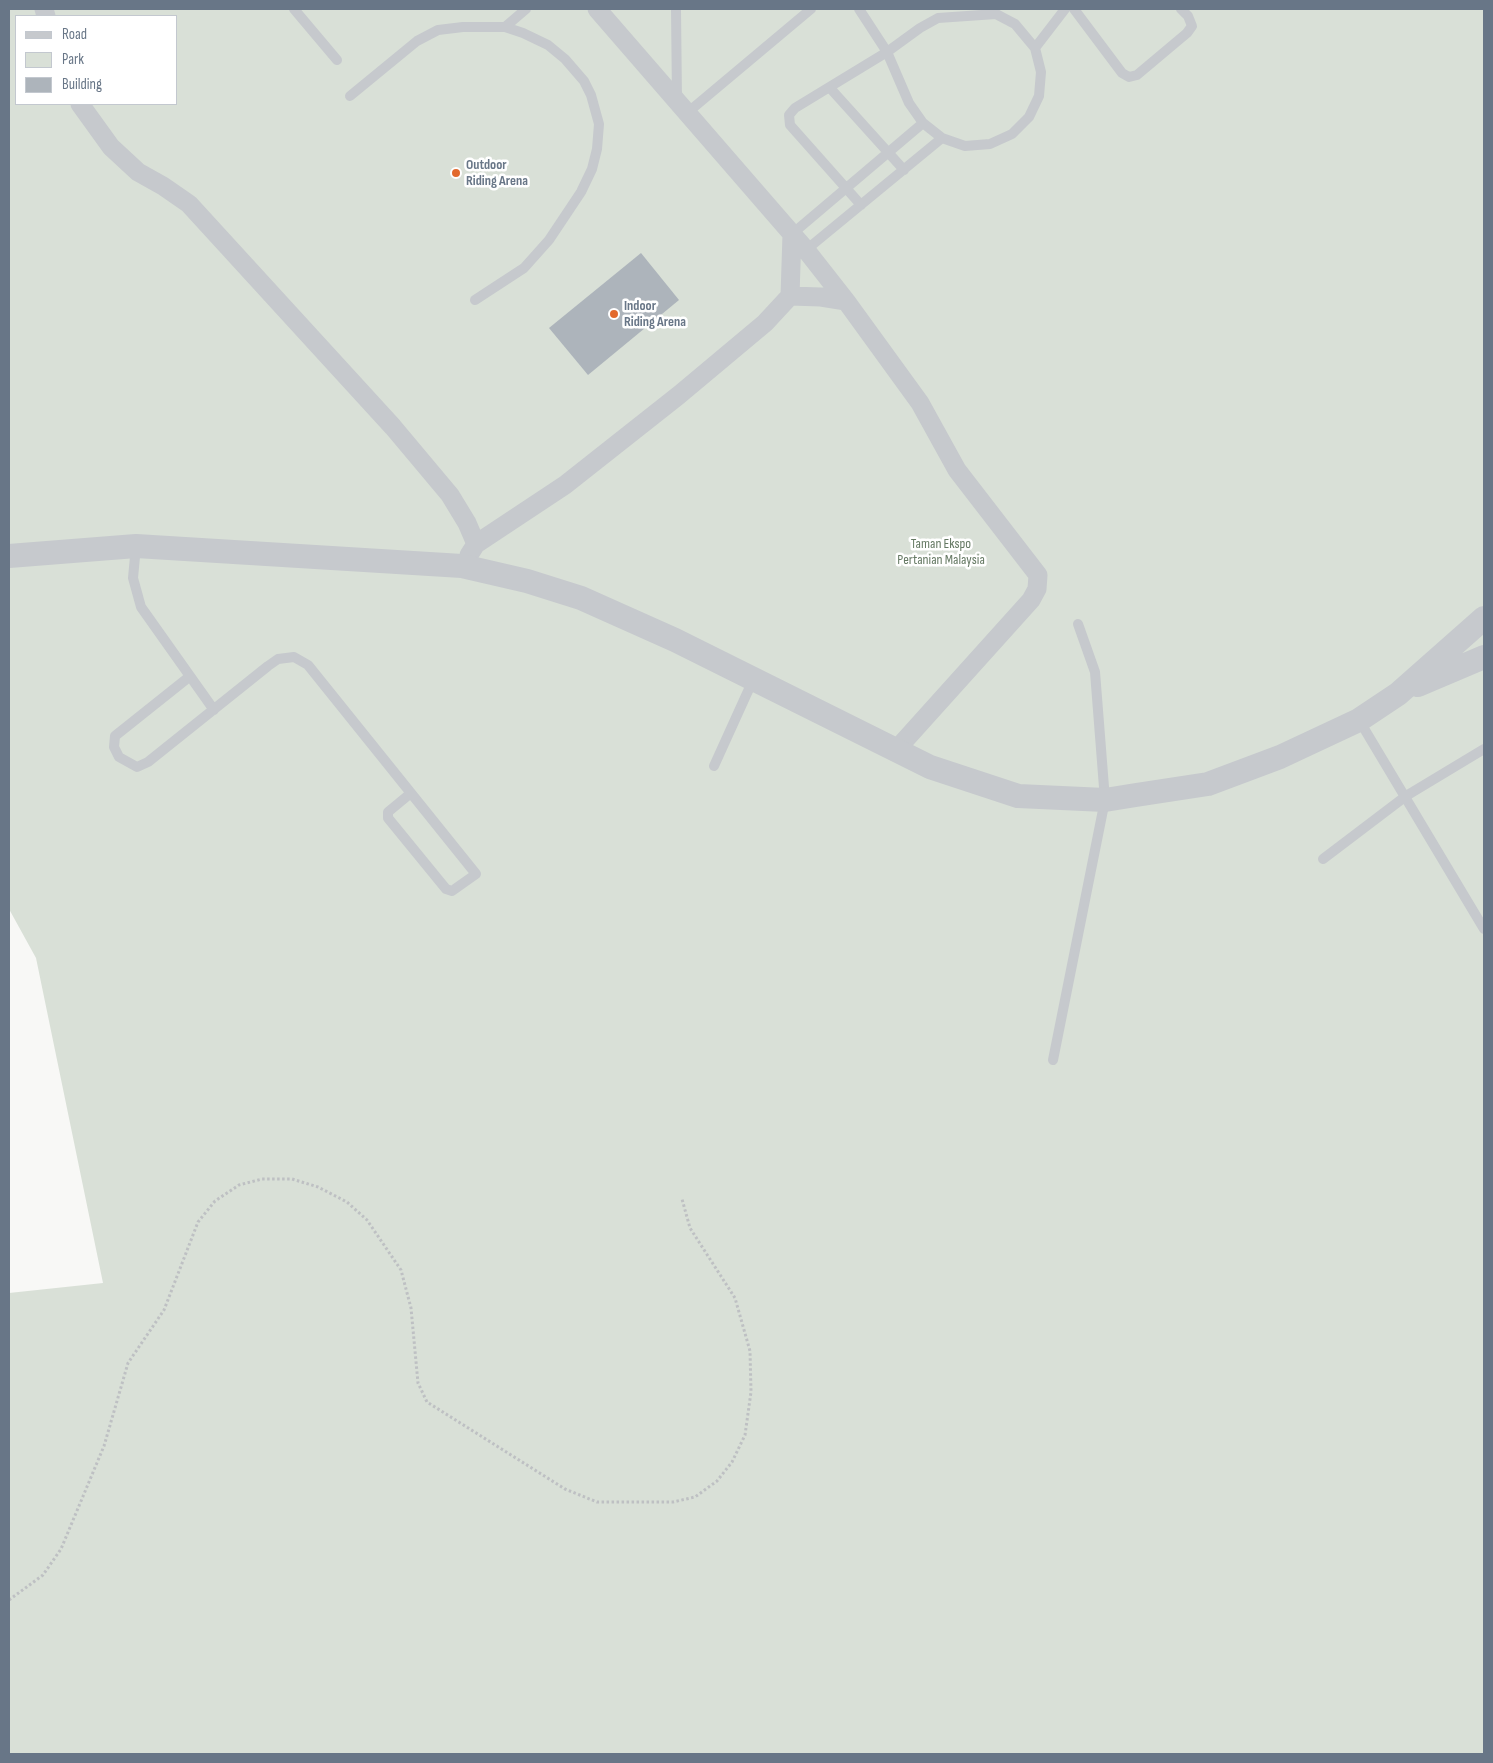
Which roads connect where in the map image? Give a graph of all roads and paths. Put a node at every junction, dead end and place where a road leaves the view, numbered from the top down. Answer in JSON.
{"nodes":[{"id":1,"x":294,"y":9,"type":"edge"},
{"id":2,"x":526,"y":9,"type":"edge"},
{"id":3,"x":597,"y":9,"type":"edge"},
{"id":4,"x":676,"y":9,"type":"edge"},
{"id":5,"x":811,"y":9,"type":"edge"},
{"id":6,"x":859,"y":9,"type":"edge"},
{"id":7,"x":1065,"y":9,"type":"edge"},
{"id":8,"x":1074,"y":9,"type":"edge"},
{"id":9,"x":1182,"y":9,"type":"edge"},
{"id":10,"x":939,"y":13,"type":"edge"},
{"id":11,"x":506,"y":27,"type":"junction"},
{"id":12,"x":1035,"y":48,"type":"junction"},
{"id":13,"x":887,"y":52,"type":"junction"},
{"id":14,"x":337,"y":60,"type":"dead end"},
{"id":15,"x":830,"y":88,"type":"junction"},
{"id":16,"x":350,"y":96,"type":"dead end"},
{"id":17,"x":81,"y":105,"type":"edge"},
{"id":18,"x":682,"y":107,"type":"junction"},
{"id":19,"x":923,"y":123,"type":"junction"},
{"id":20,"x":942,"y":138,"type":"junction"},
{"id":21,"x":889,"y":152,"type":"junction"},
{"id":22,"x":904,"y":170,"type":"junction"},
{"id":23,"x":848,"y":188,"type":"junction"},
{"id":24,"x":861,"y":205,"type":"junction"},
{"id":25,"x":792,"y":234,"type":"junction"},
{"id":26,"x":806,"y":250,"type":"junction"},
{"id":27,"x":790,"y":296,"type":"junction"},
{"id":28,"x":475,"y":300,"type":"dead end"},
{"id":29,"x":846,"y":301,"type":"junction"},
{"id":30,"x":476,"y":544,"type":"junction"},
{"id":31,"x":136,"y":546,"type":"junction"},
{"id":32,"x":9,"y":556,"type":"edge"},
{"id":33,"x":462,"y":566,"type":"junction"},
{"id":34,"x":1484,"y":618,"type":"edge"},
{"id":35,"x":1078,"y":624,"type":"dead end"},
{"id":36,"x":1484,"y":657,"type":"edge"},
{"id":37,"x":189,"y":677,"type":"junction"},
{"id":38,"x":753,"y":680,"type":"junction"},
{"id":39,"x":1398,"y":694,"type":"junction"},
{"id":40,"x":214,"y":710,"type":"junction"},
{"id":41,"x":1359,"y":720,"type":"junction"},
{"id":42,"x":1484,"y":749,"type":"edge"},
{"id":43,"x":896,"y":750,"type":"junction"},
{"id":44,"x":714,"y":766,"type":"dead end"},
{"id":45,"x":411,"y":793,"type":"junction"},
{"id":46,"x":1406,"y":796,"type":"junction"},
{"id":47,"x":1106,"y":800,"type":"junction"},
{"id":48,"x":1323,"y":859,"type":"dead end"},
{"id":49,"x":1484,"y":928,"type":"edge"},
{"id":50,"x":1053,"y":1060,"type":"dead end"},
{"id":51,"x":682,"y":1200,"type":"dead end"},
{"id":52,"x":9,"y":1600,"type":"edge"}],
"edges":[{"from":1,"to":14,"type":"lane"},
{"from":2,"to":11,"type":"lane"},
{"from":3,"to":18,"type":"street"},
{"from":4,"to":18,"type":"lane"},
{"from":5,"to":18,"type":"lane"},
{"from":6,"to":13,"type":"lane"},
{"from":7,"to":12,"type":"lane"},
{"from":8,"to":9,"type":"lane"},
{"from":10,"to":12,"type":"lane"},
{"from":10,"to":13,"type":"lane"},
{"from":11,"to":16,"type":"lane"},
{"from":11,"to":28,"type":"lane"},
{"from":12,"to":20,"type":"lane"},
{"from":13,"to":15,"type":"lane"},
{"from":13,"to":19,"type":"lane"},
{"from":15,"to":21,"type":"lane"},
{"from":15,"to":23,"type":"lane"},
{"from":17,"to":30,"type":"street"},
{"from":18,"to":25,"type":"street"},
{"from":19,"to":20,"type":"lane"},
{"from":19,"to":21,"type":"lane"},
{"from":20,"to":22,"type":"lane"},
{"from":21,"to":22,"type":"lane"},
{"from":21,"to":23,"type":"lane"},
{"from":22,"to":24,"type":"lane"},
{"from":23,"to":24,"type":"lane"},
{"from":23,"to":25,"type":"lane"},
{"from":24,"to":26,"type":"lane"},
{"from":25,"to":26,"type":"street"},
{"from":25,"to":27,"type":"street"},
{"from":26,"to":29,"type":"street"},
{"from":27,"to":29,"type":"street"},
{"from":27,"to":30,"type":"street"},
{"from":29,"to":43,"type":"street"},
{"from":30,"to":33,"type":"street"},
{"from":31,"to":32,"type":"street"},
{"from":31,"to":33,"type":"street"},
{"from":31,"to":37,"type":"lane"},
{"from":33,"to":38,"type":"street"},
{"from":34,"to":39,"type":"street"},
{"from":35,"to":47,"type":"lane"},
{"from":36,"to":39,"type":"street"},
{"from":37,"to":40,"type":"lane"},
{"from":37,"to":40,"type":"lane"},
{"from":38,"to":43,"type":"street"},
{"from":38,"to":44,"type":"lane"},
{"from":39,"to":41,"type":"street"},
{"from":40,"to":45,"type":"lane"},
{"from":41,"to":46,"type":"lane"},
{"from":41,"to":47,"type":"street"},
{"from":42,"to":46,"type":"lane"},
{"from":43,"to":47,"type":"street"},
{"from":45,"to":45,"type":"lane"},
{"from":46,"to":48,"type":"lane"},
{"from":46,"to":49,"type":"lane"},
{"from":47,"to":50,"type":"lane"},
{"from":51,"to":52,"type":"path"}]}
